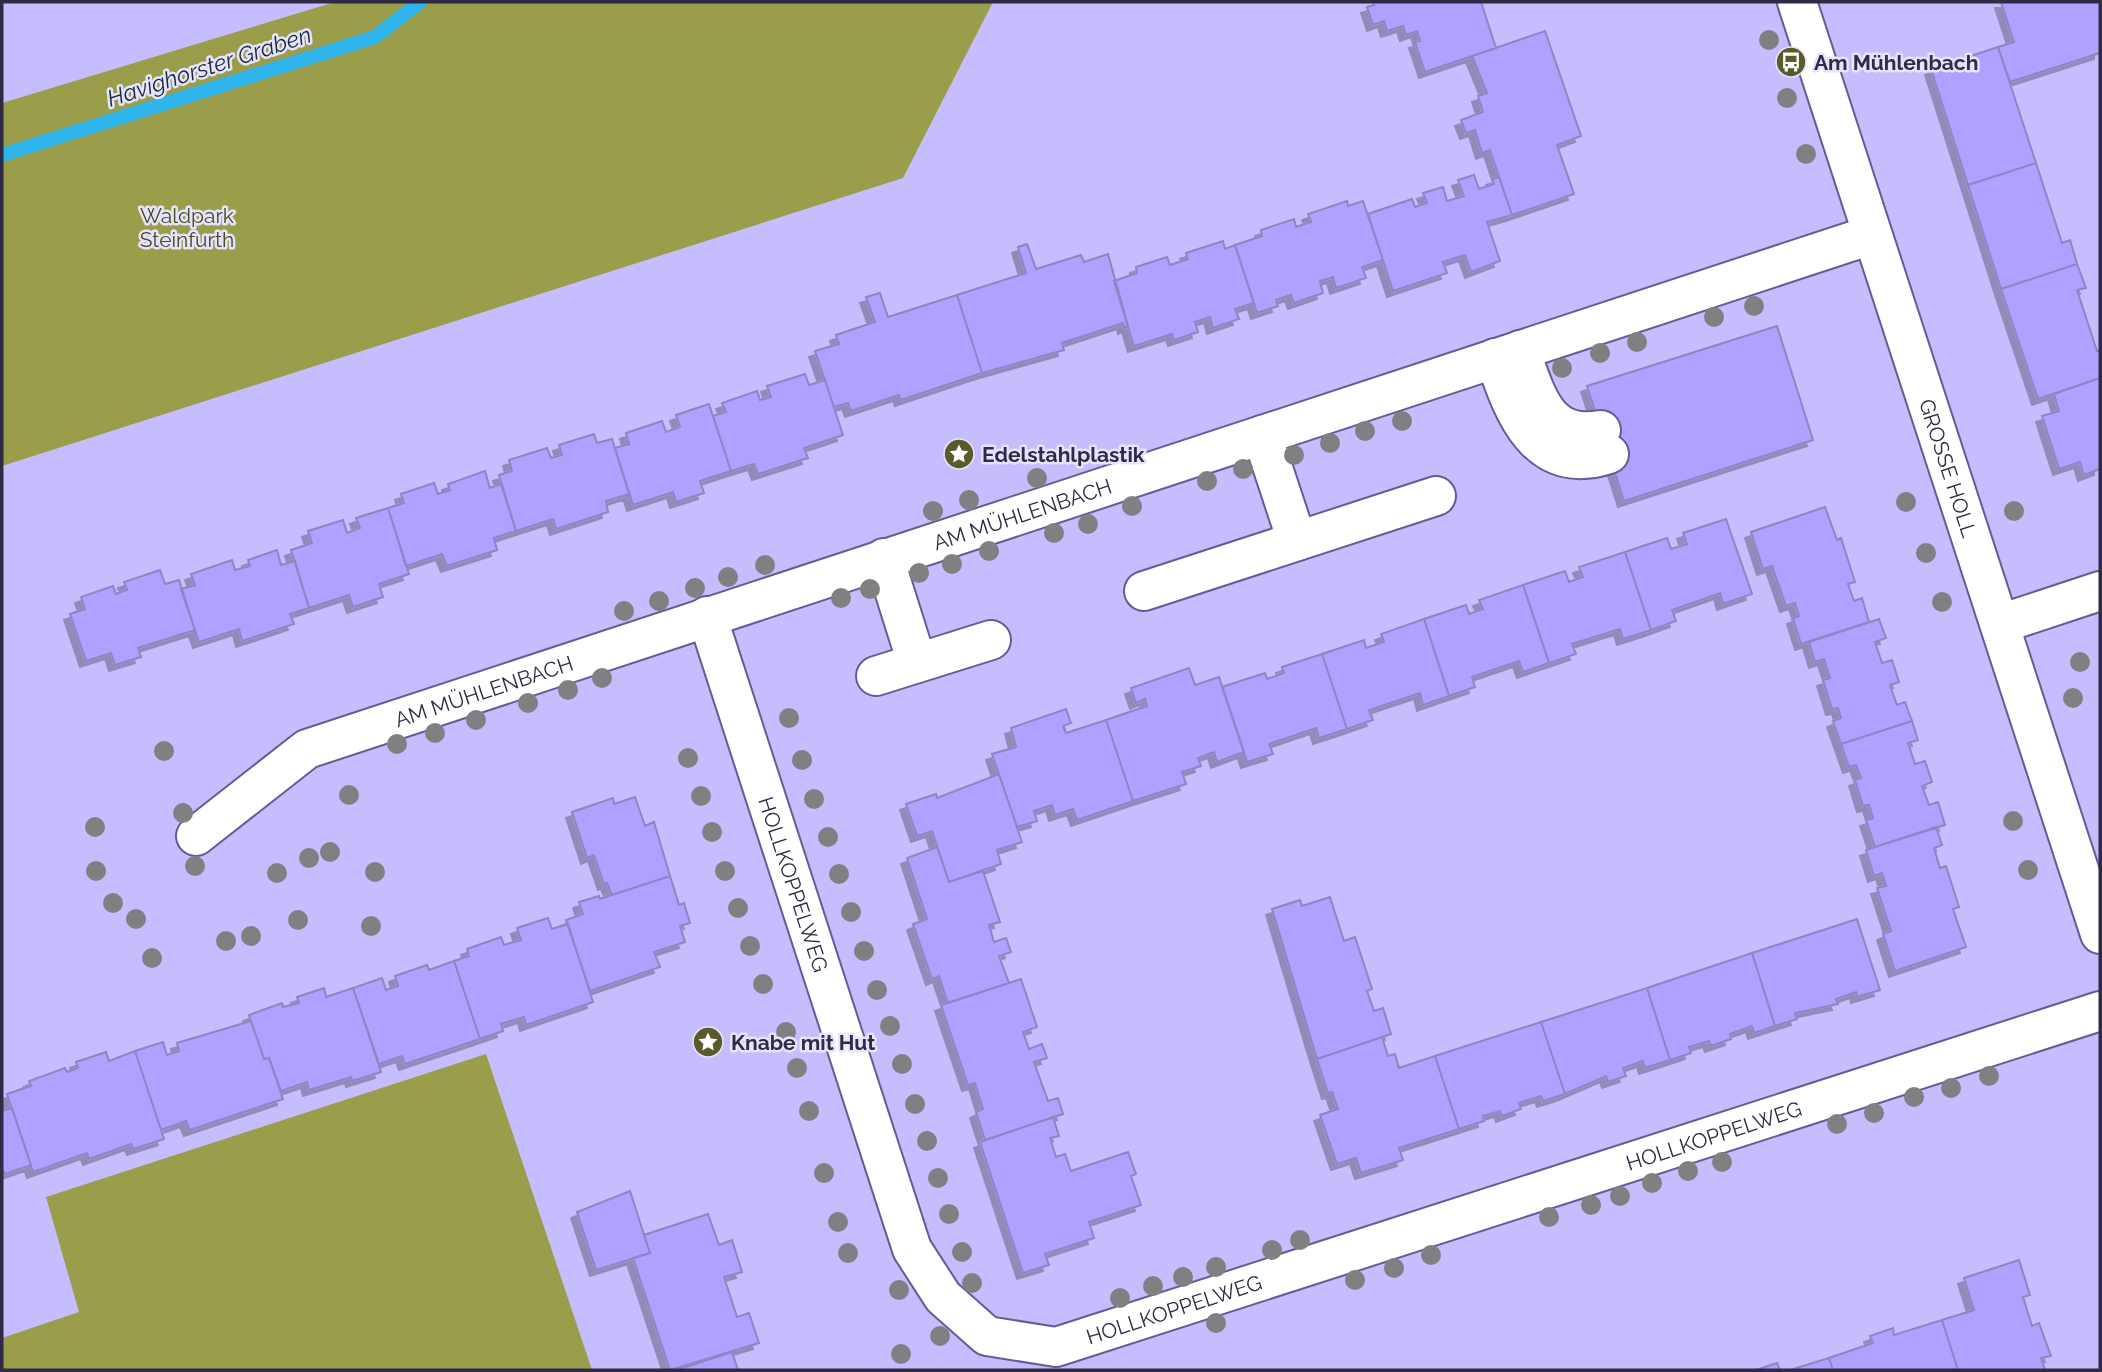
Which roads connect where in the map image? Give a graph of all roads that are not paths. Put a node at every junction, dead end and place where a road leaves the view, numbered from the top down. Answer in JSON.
{"nodes":[{"id":1,"x":1797,"y":2,"type":"edge"},
{"id":2,"x":1871,"y":235,"type":"junction"},
{"id":3,"x":1507,"y":354,"type":"junction"},
{"id":4,"x":1262,"y":435,"type":"junction"},
{"id":5,"x":1605,"y":442,"type":"dead end"},
{"id":6,"x":1436,"y":496,"type":"dead end"},
{"id":7,"x":1297,"y":541,"type":"junction"},
{"id":8,"x":884,"y":558,"type":"junction"},
{"id":9,"x":2100,"y":591,"type":"edge"},
{"id":10,"x":1144,"y":592,"type":"dead end"},
{"id":11,"x":708,"y":616,"type":"junction"},
{"id":12,"x":2000,"y":624,"type":"junction"},
{"id":13,"x":991,"y":640,"type":"dead end"},
{"id":14,"x":917,"y":663,"type":"junction"},
{"id":15,"x":877,"y":676,"type":"dead end"},
{"id":16,"x":196,"y":836,"type":"dead end"},
{"id":17,"x":2100,"y":934,"type":"edge"},
{"id":18,"x":2100,"y":1011,"type":"edge"}],
"edges":[{"from":1,"to":2,"type":"street","name":"GROSSE HOLL"},
{"from":2,"to":3,"type":"street","name":"AM MÜHLENBACH"},
{"from":2,"to":12,"type":"street","name":"GROSSE HOLL"},
{"from":3,"to":4,"type":"street","name":"AM MÜHLENBACH"},
{"from":3,"to":5,"type":"street"},
{"from":4,"to":7,"type":"street"},
{"from":4,"to":8,"type":"street","name":"AM MÜHLENBACH"},
{"from":6,"to":7,"type":"street"},
{"from":7,"to":10,"type":"street"},
{"from":8,"to":11,"type":"street","name":"AM MÜHLENBACH"},
{"from":8,"to":14,"type":"street"},
{"from":9,"to":12,"type":"street"},
{"from":11,"to":16,"type":"street","name":"AM MÜHLENBACH"},
{"from":11,"to":18,"type":"street","name":"HOLLKOPPELWEG"},
{"from":12,"to":17,"type":"street","name":"GROSSE HOLL"},
{"from":13,"to":14,"type":"street"},
{"from":14,"to":15,"type":"street"}]}
